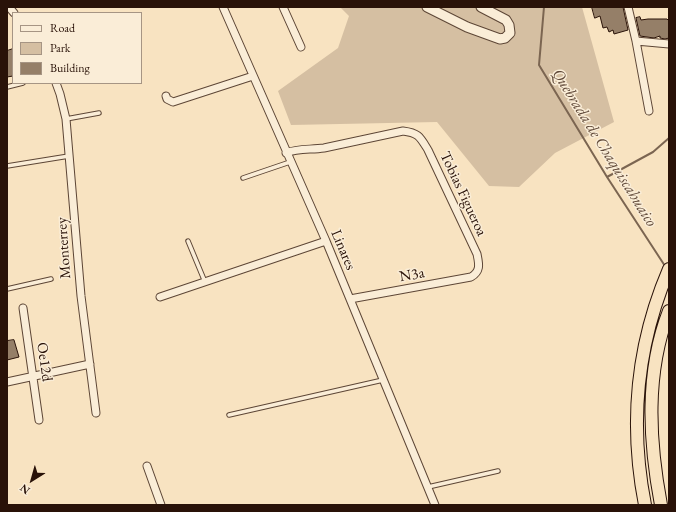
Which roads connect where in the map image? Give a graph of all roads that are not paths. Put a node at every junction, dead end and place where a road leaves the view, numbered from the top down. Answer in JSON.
{"nodes":[{"id":1,"x":223,"y":7,"type":"edge"},
{"id":2,"x":283,"y":7,"type":"edge"},
{"id":3,"x":427,"y":7,"type":"edge"},
{"id":4,"x":481,"y":7,"type":"edge"},
{"id":5,"x":628,"y":7,"type":"edge"},
{"id":6,"x":636,"y":41,"type":"junction"},
{"id":7,"x":669,"y":44,"type":"edge"},
{"id":8,"x":301,"y":46,"type":"dead end"},
{"id":9,"x":253,"y":76,"type":"junction"},
{"id":10,"x":19,"y":84,"type":"edge"},
{"id":11,"x":56,"y":84,"type":"edge"},
{"id":12,"x":7,"y":87,"type":"edge"},
{"id":13,"x":166,"y":96,"type":"dead end"},
{"id":14,"x":649,"y":111,"type":"dead end"},
{"id":15,"x":99,"y":113,"type":"dead end"},
{"id":16,"x":66,"y":119,"type":"junction"},
{"id":17,"x":286,"y":152,"type":"junction"},
{"id":18,"x":70,"y":156,"type":"junction"},
{"id":19,"x":290,"y":162,"type":"junction"},
{"id":20,"x":7,"y":166,"type":"edge"},
{"id":21,"x":243,"y":178,"type":"dead end"},
{"id":22,"x":188,"y":241,"type":"dead end"},
{"id":23,"x":326,"y":241,"type":"junction"},
{"id":24,"x":477,"y":272,"type":"joint"},
{"id":25,"x":667,"y":273,"type":"edge"},
{"id":26,"x":51,"y":279,"type":"dead end"},
{"id":27,"x":205,"y":282,"type":"junction"},
{"id":28,"x":7,"y":288,"type":"edge"},
{"id":29,"x":160,"y":297,"type":"dead end"},
{"id":30,"x":350,"y":299,"type":"junction"},
{"id":31,"x":23,"y":308,"type":"dead end"},
{"id":32,"x":669,"y":311,"type":"edge"},
{"id":33,"x":90,"y":364,"type":"junction"},
{"id":34,"x":32,"y":377,"type":"junction"},
{"id":35,"x":383,"y":380,"type":"junction"},
{"id":36,"x":7,"y":382,"type":"edge"},
{"id":37,"x":96,"y":413,"type":"dead end"},
{"id":38,"x":229,"y":414,"type":"dead end"},
{"id":39,"x":39,"y":420,"type":"dead end"},
{"id":40,"x":147,"y":466,"type":"dead end"},
{"id":41,"x":498,"y":471,"type":"dead end"},
{"id":42,"x":428,"y":487,"type":"junction"},
{"id":43,"x":161,"y":505,"type":"edge"},
{"id":44,"x":435,"y":505,"type":"edge"},
{"id":45,"x":645,"y":505,"type":"edge"},
{"id":46,"x":661,"y":505,"type":"edge"}],
"edges":[{"from":1,"to":9,"type":"street","name":"Linares"},
{"from":2,"to":8,"type":"street"},
{"from":3,"to":4,"type":"street"},
{"from":5,"to":6,"type":"street"},
{"from":6,"to":7,"type":"street"},
{"from":6,"to":14,"type":"street"},
{"from":9,"to":13,"type":"street"},
{"from":9,"to":17,"type":"street","name":"Linares"},
{"from":10,"to":12,"type":"lane"},
{"from":11,"to":16,"type":"street","name":"Monterrey"},
{"from":15,"to":16,"type":"lane"},
{"from":16,"to":18,"type":"street","name":"Monterrey"},
{"from":17,"to":19,"type":"street","name":"Linares"},
{"from":17,"to":24,"type":"street","name":"Tobias Figueroa"},
{"from":18,"to":20,"type":"lane"},
{"from":18,"to":33,"type":"street","name":"Monterrey"},
{"from":19,"to":21,"type":"lane"},
{"from":19,"to":23,"type":"street","name":"Linares"},
{"from":22,"to":27,"type":"lane"},
{"from":23,"to":27,"type":"street"},
{"from":23,"to":30,"type":"street","name":"Linares"},
{"from":24,"to":30,"type":"street","name":"N3a"},
{"from":25,"to":45,"type":"highway"},
{"from":26,"to":28,"type":"lane"},
{"from":27,"to":29,"type":"street"},
{"from":30,"to":35,"type":"street","name":"Linares"},
{"from":31,"to":34,"type":"street","name":"Oe12d"},
{"from":32,"to":46,"type":"highway"},
{"from":33,"to":34,"type":"street"},
{"from":33,"to":37,"type":"street","name":"Monterrey"},
{"from":34,"to":36,"type":"street"},
{"from":34,"to":39,"type":"street","name":"Oe12d"},
{"from":35,"to":38,"type":"lane"},
{"from":35,"to":42,"type":"street","name":"Linares"},
{"from":40,"to":43,"type":"street"},
{"from":41,"to":42,"type":"lane"},
{"from":42,"to":44,"type":"street","name":"Linares"}]}
